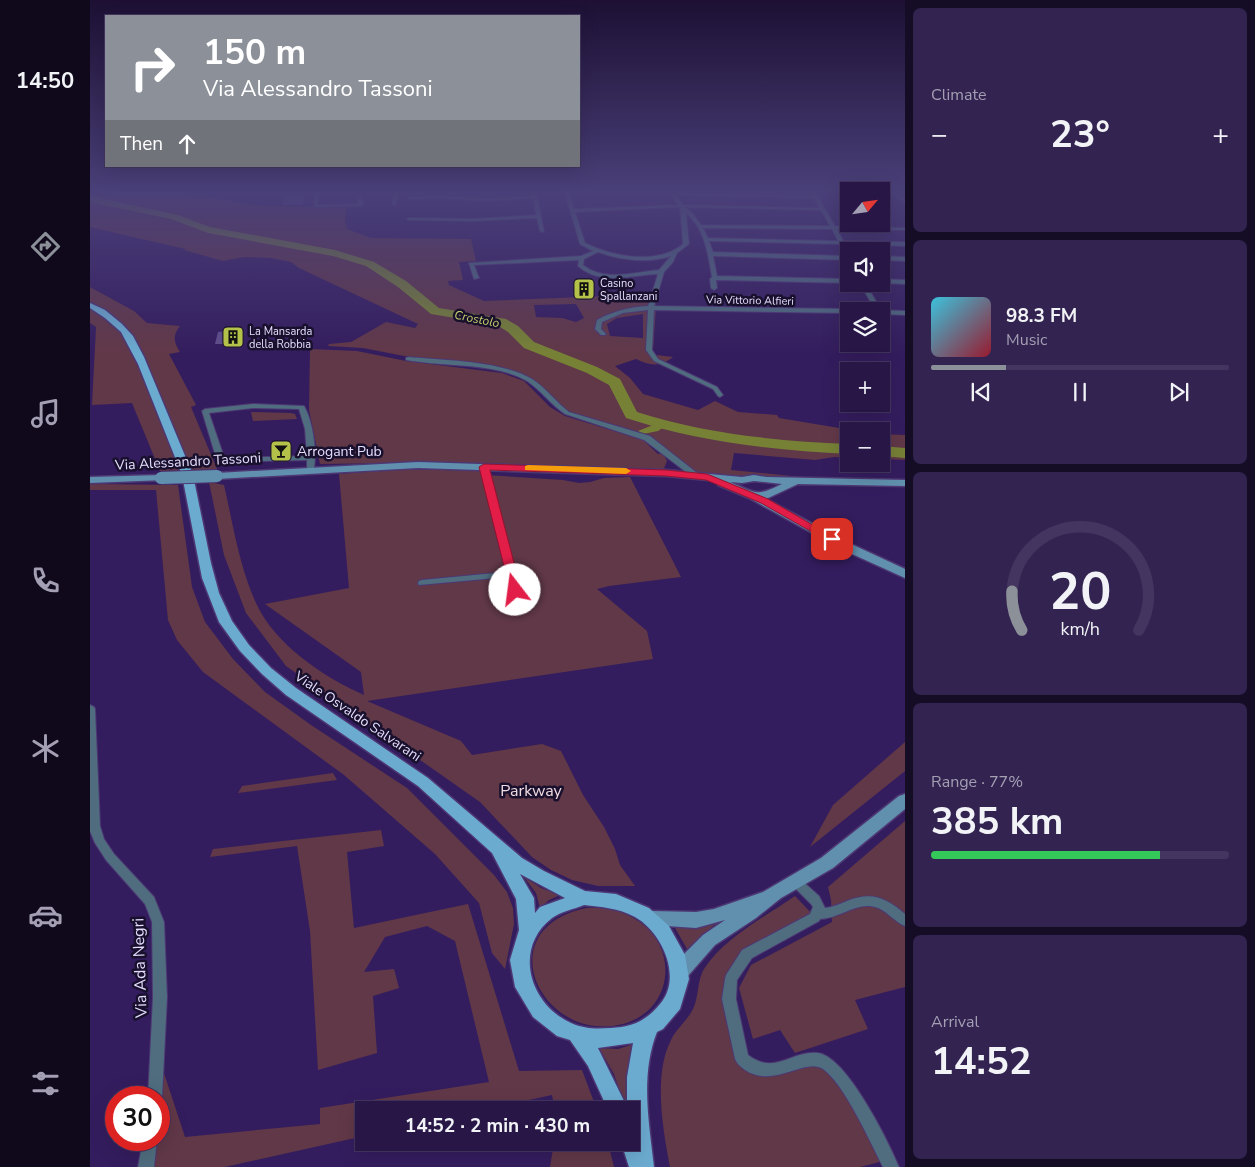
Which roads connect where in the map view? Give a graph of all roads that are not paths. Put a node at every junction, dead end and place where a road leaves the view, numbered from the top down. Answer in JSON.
{"nodes":[{"id":1,"x":586,"y":244,"type":"edge"},
{"id":2,"x":686,"y":244,"type":"edge"},
{"id":3,"x":707,"y":244,"type":"edge"},
{"id":4,"x":596,"y":251,"type":"junction"},
{"id":5,"x":675,"y":253,"type":"junction"},
{"id":6,"x":710,"y":254,"type":"junction"},
{"id":7,"x":840,"y":257,"type":"edge"},
{"id":8,"x":582,"y":258,"type":"junction"},
{"id":9,"x":890,"y":258,"type":"edge"},
{"id":10,"x":905,"y":258,"type":"edge"},
{"id":11,"x":661,"y":272,"type":"junction"},
{"id":12,"x":476,"y":278,"type":"dead end"},
{"id":13,"x":715,"y":278,"type":"junction"},
{"id":14,"x":840,"y":281,"type":"edge"},
{"id":15,"x":890,"y":281,"type":"edge"},
{"id":16,"x":905,"y":282,"type":"edge"},
{"id":17,"x":714,"y":288,"type":"dead end"},
{"id":18,"x":90,"y":305,"type":"edge"},
{"id":19,"x":652,"y":308,"type":"junction"},
{"id":20,"x":840,"y":312,"type":"edge"},
{"id":21,"x":890,"y":312,"type":"edge"},
{"id":22,"x":905,"y":313,"type":"edge"},
{"id":23,"x":603,"y":334,"type":"dead end"},
{"id":24,"x":408,"y":359,"type":"dead end"},
{"id":25,"x":720,"y":395,"type":"dead end"},
{"id":26,"x":670,"y":457,"type":"junction"},
{"id":27,"x":310,"y":464,"type":"junction"},
{"id":28,"x":484,"y":467,"type":"junction"},
{"id":29,"x":666,"y":473,"type":"junction"},
{"id":30,"x":702,"y":476,"type":"junction"},
{"id":31,"x":90,"y":480,"type":"edge"},
{"id":32,"x":766,"y":480,"type":"junction"},
{"id":33,"x":806,"y":481,"type":"junction"},
{"id":34,"x":905,"y":483,"type":"edge"},
{"id":35,"x":741,"y":484,"type":"junction"},
{"id":36,"x":775,"y":491,"type":"junction"},
{"id":37,"x":753,"y":496,"type":"junction"},
{"id":38,"x":806,"y":524,"type":"junction"},
{"id":39,"x":511,"y":574,"type":"junction"},
{"id":40,"x":905,"y":574,"type":"edge"},
{"id":41,"x":422,"y":583,"type":"dead end"},
{"id":42,"x":515,"y":590,"type":"dead end"},
{"id":43,"x":90,"y":709,"type":"edge"},
{"id":44,"x":905,"y":800,"type":"edge"},
{"id":45,"x":496,"y":847,"type":"junction"},
{"id":46,"x":795,"y":882,"type":"junction"},
{"id":47,"x":775,"y":893,"type":"junction"},
{"id":48,"x":583,"y":898,"type":"junction"},
{"id":49,"x":817,"y":913,"type":"junction"},
{"id":50,"x":652,"y":918,"type":"junction"},
{"id":51,"x":905,"y":921,"type":"edge"},
{"id":52,"x":528,"y":931,"type":"junction"},
{"id":53,"x":680,"y":971,"type":"junction"},
{"id":54,"x":650,"y":1026,"type":"junction"},
{"id":55,"x":578,"y":1035,"type":"junction"},
{"id":56,"x":156,"y":1086,"type":"edge"},
{"id":57,"x":614,"y":1101,"type":"edge"},
{"id":58,"x":148,"y":1151,"type":"edge"},
{"id":59,"x":634,"y":1151,"type":"edge"},
{"id":60,"x":146,"y":1167,"type":"edge"},
{"id":61,"x":639,"y":1167,"type":"edge"},
{"id":62,"x":644,"y":1167,"type":"edge"},
{"id":63,"x":891,"y":1167,"type":"edge"}],
"edges":[{"from":1,"to":4,"type":"street"},
{"from":2,"to":5,"type":"street"},
{"from":3,"to":6,"type":"street"},
{"from":4,"to":5,"type":"street"},
{"from":4,"to":8,"type":"street"},
{"from":5,"to":11,"type":"street"},
{"from":6,"to":7,"type":"street"},
{"from":6,"to":13,"type":"street"},
{"from":8,"to":11,"type":"street"},
{"from":8,"to":12,"type":"street"},
{"from":9,"to":10,"type":"street"},
{"from":11,"to":19,"type":"street"},
{"from":13,"to":14,"type":"street"},
{"from":13,"to":17,"type":"street"},
{"from":15,"to":16,"type":"street"},
{"from":18,"to":45,"type":"main road","name":"Viale Osvaldo Salvarani"},
{"from":19,"to":20,"type":"street","name":"Via Vittorio Alfieri"},
{"from":19,"to":23,"type":"street"},
{"from":19,"to":25,"type":"street"},
{"from":21,"to":22,"type":"street"},
{"from":24,"to":26,"type":"street"},
{"from":26,"to":29,"type":"street"},
{"from":26,"to":30,"type":"street"},
{"from":27,"to":27,"type":"street"},
{"from":27,"to":28,"type":"street","name":"Via Alessandro Tassoni"},
{"from":27,"to":31,"type":"street","name":"Via Alessandro Tassoni","bridge":true},
{"from":28,"to":29,"type":"street","name":"Via Alessandro Tassoni"},
{"from":28,"to":39,"type":"street"},
{"from":29,"to":30,"type":"street","name":"Via Alessandro Tassoni"},
{"from":30,"to":35,"type":"street","name":"Via Alessandro Tassoni"},
{"from":32,"to":33,"type":"street","name":"Via Alessandro Tassoni"},
{"from":32,"to":35,"type":"street","name":"Via Alessandro Tassoni"},
{"from":32,"to":36,"type":"street"},
{"from":33,"to":34,"type":"street","name":"Via Alessandro Tassoni"},
{"from":33,"to":36,"type":"street","name":"Via Alessandro Tassoni"},
{"from":35,"to":37,"type":"street","name":"Via Alessandro Tassoni"},
{"from":36,"to":37,"type":"street","name":"Via Alessandro Tassoni"},
{"from":36,"to":38,"type":"street"},
{"from":37,"to":38,"type":"street"},
{"from":38,"to":40,"type":"street"},
{"from":39,"to":41,"type":"street"},
{"from":39,"to":42,"type":"street"},
{"from":43,"to":56,"type":"street","name":"Via Ada Negri"},
{"from":44,"to":46,"type":"street"},
{"from":45,"to":48,"type":"main road","name":"Viale Osvaldo Salvarani"},
{"from":45,"to":52,"type":"main road","name":"Viale Osvaldo Salvarani"},
{"from":46,"to":47,"type":"street"},
{"from":46,"to":49,"type":"street"},
{"from":47,"to":50,"type":"street"},
{"from":47,"to":53,"type":"street"},
{"from":48,"to":50,"type":"main road"},
{"from":48,"to":52,"type":"main road"},
{"from":49,"to":51,"type":"street"},
{"from":49,"to":63,"type":"street"},
{"from":50,"to":53,"type":"main road"},
{"from":52,"to":55,"type":"main road"},
{"from":53,"to":54,"type":"main road"},
{"from":54,"to":55,"type":"main road"},
{"from":54,"to":62,"type":"main road"},
{"from":55,"to":57,"type":"main road"},
{"from":58,"to":60,"type":"street"},
{"from":59,"to":61,"type":"main road"}]}
